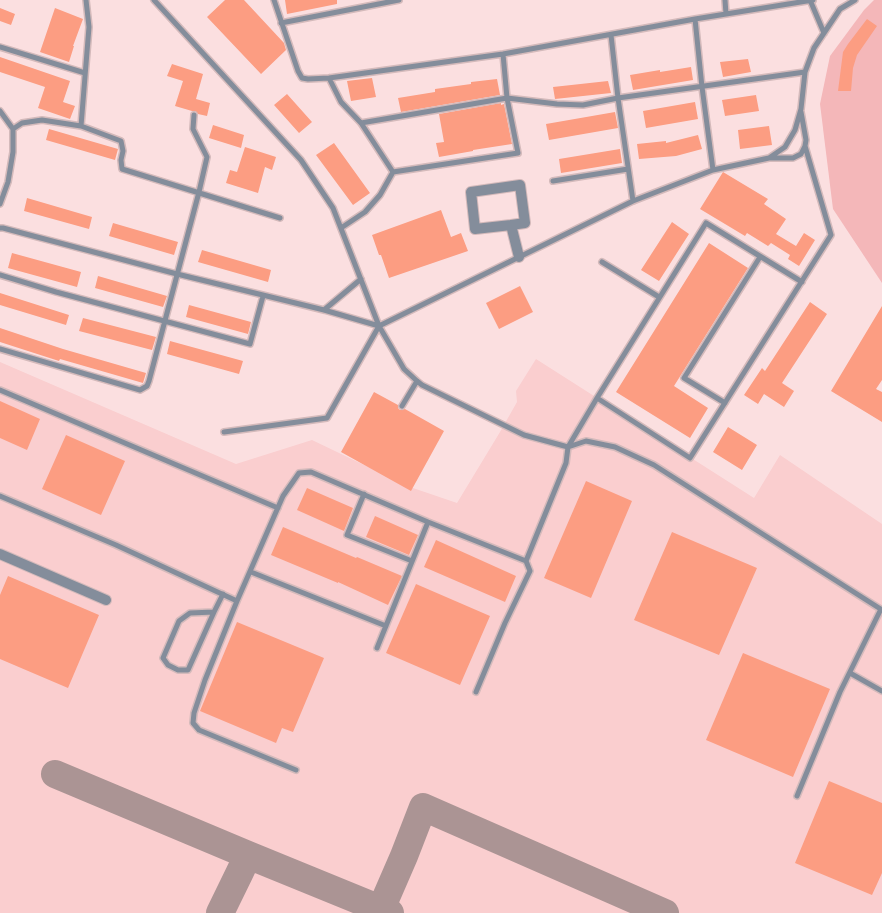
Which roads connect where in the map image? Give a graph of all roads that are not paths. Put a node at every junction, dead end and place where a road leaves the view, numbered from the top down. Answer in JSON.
{"nodes":[{"id":1,"x":86,"y":0,"type":"edge"},
{"id":2,"x":154,"y":0,"type":"edge"},
{"id":3,"x":274,"y":0,"type":"edge"},
{"id":4,"x":399,"y":0,"type":"edge"},
{"id":5,"x":725,"y":0,"type":"edge"},
{"id":6,"x":811,"y":0,"type":"edge"},
{"id":7,"x":855,"y":0,"type":"edge"},
{"id":8,"x":726,"y":14,"type":"junction"},
{"id":9,"x":695,"y":19,"type":"junction"},
{"id":10,"x":281,"y":22,"type":"junction"},
{"id":11,"x":824,"y":34,"type":"junction"},
{"id":12,"x":611,"y":35,"type":"junction"},
{"id":13,"x":0,"y":47,"type":"edge"},
{"id":14,"x":502,"y":54,"type":"junction"},
{"id":15,"x":805,"y":72,"type":"junction"},
{"id":16,"x":86,"y":73,"type":"junction"},
{"id":17,"x":330,"y":78,"type":"junction"},
{"id":18,"x":702,"y":87,"type":"junction"},
{"id":19,"x":507,"y":98,"type":"junction"},
{"id":20,"x":618,"y":98,"type":"junction"},
{"id":21,"x":801,"y":108,"type":"junction"},
{"id":22,"x":0,"y":111,"type":"edge"},
{"id":23,"x":194,"y":115,"type":"dead end"},
{"id":24,"x":362,"y":123,"type":"junction"},
{"id":25,"x":81,"y":126,"type":"junction"},
{"id":26,"x":13,"y":129,"type":"junction"},
{"id":27,"x":805,"y":146,"type":"junction"},
{"id":28,"x":770,"y":158,"type":"junction"},
{"id":29,"x":628,"y":169,"type":"junction"},
{"id":30,"x":713,"y":170,"type":"junction"},
{"id":31,"x":393,"y":172,"type":"junction"},
{"id":32,"x":553,"y":181,"type":"dead end"},
{"id":33,"x":199,"y":192,"type":"junction"},
{"id":34,"x":633,"y":201,"type":"junction"},
{"id":35,"x":0,"y":204,"type":"edge"},
{"id":36,"x":280,"y":218,"type":"dead end"},
{"id":37,"x":511,"y":226,"type":"junction"},
{"id":38,"x":0,"y":228,"type":"edge"},
{"id":39,"x":341,"y":228,"type":"junction"},
{"id":40,"x":519,"y":257,"type":"junction"},
{"id":41,"x":760,"y":257,"type":"junction"},
{"id":42,"x":602,"y":262,"type":"dead end"},
{"id":43,"x":177,"y":274,"type":"junction"},
{"id":44,"x":0,"y":275,"type":"edge"},
{"id":45,"x":361,"y":279,"type":"junction"},
{"id":46,"x":802,"y":282,"type":"junction"},
{"id":47,"x":263,"y":296,"type":"junction"},
{"id":48,"x":660,"y":297,"type":"junction"},
{"id":49,"x":324,"y":310,"type":"junction"},
{"id":50,"x":165,"y":321,"type":"junction"},
{"id":51,"x":379,"y":326,"type":"junction"},
{"id":52,"x":0,"y":349,"type":"edge"},
{"id":53,"x":417,"y":381,"type":"junction"},
{"id":54,"x":0,"y":390,"type":"edge"},
{"id":55,"x":597,"y":398,"type":"junction"},
{"id":56,"x":725,"y":403,"type":"junction"},
{"id":57,"x":402,"y":406,"type":"dead end"},
{"id":58,"x":224,"y":432,"type":"dead end"},
{"id":59,"x":568,"y":447,"type":"junction"},
{"id":60,"x":364,"y":494,"type":"junction"},
{"id":61,"x":0,"y":496,"type":"edge"},
{"id":62,"x":278,"y":508,"type":"junction"},
{"id":63,"x":428,"y":522,"type":"junction"},
{"id":64,"x":0,"y":554,"type":"edge"},
{"id":65,"x":412,"y":561,"type":"junction"},
{"id":66,"x":526,"y":561,"type":"junction"},
{"id":67,"x":251,"y":572,"type":"junction"},
{"id":68,"x":223,"y":594,"type":"junction"},
{"id":69,"x":106,"y":600,"type":"dead end"},
{"id":70,"x":237,"y":601,"type":"junction"},
{"id":71,"x":881,"y":609,"type":"edge"},
{"id":72,"x":214,"y":612,"type":"junction"},
{"id":73,"x":386,"y":626,"type":"junction"},
{"id":74,"x":377,"y":648,"type":"dead end"},
{"id":75,"x":850,"y":673,"type":"junction"},
{"id":76,"x":882,"y":690,"type":"edge"},
{"id":77,"x":476,"y":692,"type":"dead end"},
{"id":78,"x":296,"y":770,"type":"dead end"},
{"id":79,"x":797,"y":796,"type":"dead end"}],
"edges":[{"from":1,"to":16,"type":"lane"},
{"from":2,"to":39,"type":"lane"},
{"from":3,"to":10,"type":"lane"},
{"from":4,"to":10,"type":"lane"},
{"from":5,"to":8,"type":"lane"},
{"from":6,"to":8,"type":"lane"},
{"from":6,"to":11,"type":"lane"},
{"from":7,"to":11,"type":"lane"},
{"from":8,"to":9,"type":"lane"},
{"from":9,"to":12,"type":"lane"},
{"from":9,"to":18,"type":"lane"},
{"from":10,"to":17,"type":"lane"},
{"from":11,"to":15,"type":"lane"},
{"from":12,"to":14,"type":"lane"},
{"from":12,"to":20,"type":"lane"},
{"from":13,"to":16,"type":"lane"},
{"from":14,"to":17,"type":"lane"},
{"from":14,"to":19,"type":"lane"},
{"from":15,"to":18,"type":"lane"},
{"from":15,"to":21,"type":"lane"},
{"from":16,"to":25,"type":"lane"},
{"from":17,"to":24,"type":"lane"},
{"from":18,"to":20,"type":"lane"},
{"from":18,"to":30,"type":"lane"},
{"from":19,"to":20,"type":"lane"},
{"from":19,"to":24,"type":"lane"},
{"from":19,"to":31,"type":"lane"},
{"from":20,"to":29,"type":"lane"},
{"from":21,"to":27,"type":"lane"},
{"from":21,"to":28,"type":"lane"},
{"from":22,"to":26,"type":"lane"},
{"from":23,"to":33,"type":"lane"},
{"from":24,"to":31,"type":"lane"},
{"from":25,"to":26,"type":"lane"},
{"from":25,"to":33,"type":"lane"},
{"from":26,"to":35,"type":"lane"},
{"from":27,"to":28,"type":"lane"},
{"from":27,"to":46,"type":"lane"},
{"from":28,"to":30,"type":"lane"},
{"from":29,"to":32,"type":"lane"},
{"from":29,"to":34,"type":"lane"},
{"from":30,"to":34,"type":"lane"},
{"from":31,"to":39,"type":"lane"},
{"from":33,"to":36,"type":"lane"},
{"from":33,"to":43,"type":"lane"},
{"from":34,"to":40,"type":"lane"},
{"from":37,"to":37,"type":"street"},
{"from":37,"to":40,"type":"street"},
{"from":38,"to":43,"type":"lane"},
{"from":39,"to":45,"type":"lane"},
{"from":40,"to":51,"type":"lane"},
{"from":41,"to":46,"type":"lane"},
{"from":41,"to":48,"type":"lane"},
{"from":41,"to":56,"type":"lane"},
{"from":42,"to":48,"type":"lane"},
{"from":43,"to":47,"type":"lane"},
{"from":43,"to":50,"type":"lane"},
{"from":44,"to":50,"type":"lane"},
{"from":45,"to":49,"type":"lane"},
{"from":45,"to":51,"type":"lane"},
{"from":46,"to":56,"type":"lane"},
{"from":47,"to":49,"type":"lane"},
{"from":47,"to":50,"type":"lane"},
{"from":48,"to":55,"type":"lane"},
{"from":49,"to":51,"type":"lane"},
{"from":50,"to":52,"type":"lane"},
{"from":51,"to":53,"type":"lane"},
{"from":51,"to":58,"type":"lane"},
{"from":53,"to":57,"type":"lane"},
{"from":53,"to":59,"type":"lane"},
{"from":54,"to":62,"type":"lane"},
{"from":55,"to":56,"type":"lane"},
{"from":55,"to":59,"type":"lane"},
{"from":59,"to":66,"type":"lane"},
{"from":59,"to":71,"type":"lane"},
{"from":60,"to":62,"type":"lane"},
{"from":60,"to":63,"type":"lane"},
{"from":60,"to":65,"type":"lane"},
{"from":61,"to":68,"type":"lane"},
{"from":62,"to":67,"type":"lane"},
{"from":63,"to":65,"type":"lane"},
{"from":63,"to":66,"type":"lane"},
{"from":64,"to":69,"type":"street"},
{"from":65,"to":73,"type":"lane"},
{"from":66,"to":77,"type":"lane"},
{"from":67,"to":70,"type":"lane"},
{"from":67,"to":73,"type":"lane"},
{"from":68,"to":70,"type":"lane"},
{"from":68,"to":72,"type":"lane"},
{"from":70,"to":78,"type":"lane"},
{"from":71,"to":75,"type":"lane"},
{"from":72,"to":72,"type":"lane"},
{"from":73,"to":74,"type":"lane"},
{"from":75,"to":76,"type":"lane"},
{"from":75,"to":79,"type":"lane"}]}
